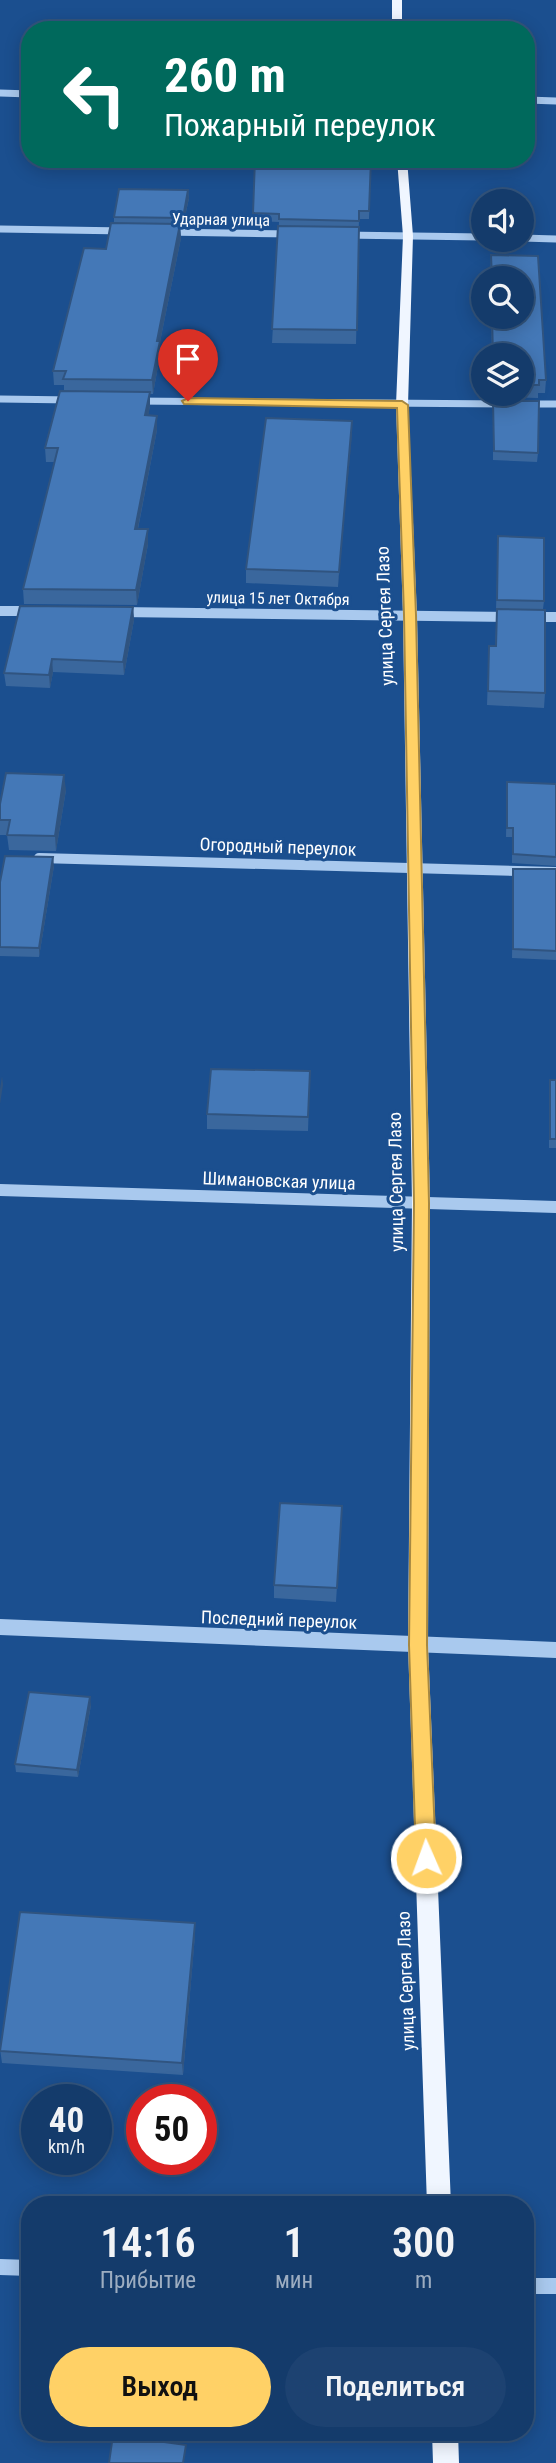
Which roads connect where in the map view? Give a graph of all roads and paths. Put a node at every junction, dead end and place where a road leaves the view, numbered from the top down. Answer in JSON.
{"nodes":[{"id":1,"x":397,"y":0,"type":"edge"},
{"id":2,"x":397,"y":21,"type":"edge"},
{"id":3,"x":0,"y":93,"type":"edge"},
{"id":4,"x":21,"y":94,"type":"edge"},
{"id":5,"x":535,"y":100,"type":"edge"},
{"id":6,"x":556,"y":101,"type":"edge"},
{"id":7,"x":403,"y":168,"type":"edge"},
{"id":8,"x":0,"y":229,"type":"edge"},
{"id":9,"x":136,"y":231,"type":"edge"},
{"id":10,"x":150,"y":232,"type":"edge"},
{"id":11,"x":300,"y":234,"type":"edge"},
{"id":12,"x":327,"y":235,"type":"edge"},
{"id":13,"x":408,"y":236,"type":"junction"},
{"id":14,"x":471,"y":237,"type":"edge"},
{"id":15,"x":534,"y":238,"type":"edge"},
{"id":16,"x":556,"y":239,"type":"edge"},
{"id":17,"x":0,"y":399,"type":"edge"},
{"id":18,"x":83,"y":400,"type":"edge"},
{"id":19,"x":125,"y":401,"type":"edge"},
{"id":20,"x":556,"y":404,"type":"edge"},
{"id":21,"x":402,"y":405,"type":"junction"},
{"id":22,"x":0,"y":611,"type":"edge"},
{"id":23,"x":41,"y":611,"type":"edge"},
{"id":24,"x":109,"y":612,"type":"edge"},
{"id":25,"x":410,"y":615,"type":"junction"},
{"id":26,"x":556,"y":617,"type":"edge"},
{"id":27,"x":28,"y":858,"type":"edge"},
{"id":28,"x":415,"y":868,"type":"junction"},
{"id":29,"x":556,"y":872,"type":"edge"},
{"id":30,"x":0,"y":1190,"type":"edge"},
{"id":31,"x":421,"y":1203,"type":"junction"},
{"id":32,"x":556,"y":1207,"type":"edge"},
{"id":33,"x":0,"y":1627,"type":"edge"},
{"id":34,"x":418,"y":1645,"type":"junction"},
{"id":35,"x":556,"y":1650,"type":"edge"},
{"id":36,"x":439,"y":2196,"type":"edge"},
{"id":37,"x":0,"y":2267,"type":"edge"},
{"id":38,"x":21,"y":2268,"type":"edge"},
{"id":39,"x":534,"y":2286,"type":"edge"},
{"id":40,"x":556,"y":2286,"type":"edge"},
{"id":41,"x":445,"y":2441,"type":"edge"},
{"id":42,"x":446,"y":2463,"type":"edge"}],
"edges":[{"from":1,"to":2,"type":"main road"},
{"from":3,"to":4,"type":"street"},
{"from":5,"to":6,"type":"street"},
{"from":7,"to":13,"type":"main road","name":"улица Сергея Лазо"},
{"from":8,"to":9,"type":"street"},
{"from":10,"to":11,"type":"street","name":"Ударная улица"},
{"from":12,"to":13,"type":"street"},
{"from":13,"to":14,"type":"street"},
{"from":13,"to":21,"type":"main road","name":"улица Сергея Лазо"},
{"from":15,"to":16,"type":"street"},
{"from":17,"to":18,"type":"street"},
{"from":19,"to":21,"type":"street"},
{"from":20,"to":21,"type":"street"},
{"from":21,"to":25,"type":"main road","name":"улица Сергея Лазо"},
{"from":22,"to":23,"type":"street"},
{"from":24,"to":25,"type":"street","name":"улица 15 лет Октября"},
{"from":25,"to":26,"type":"street","name":"улица 15 лет Октября"},
{"from":25,"to":28,"type":"main road","name":"улица Сергея Лазо"},
{"from":27,"to":28,"type":"street","name":"Огородный переулок"},
{"from":28,"to":29,"type":"street","name":"Огородный переулок"},
{"from":28,"to":31,"type":"main road","name":"улица Сергея Лазо"},
{"from":30,"to":31,"type":"street","name":"Шимановская улица"},
{"from":31,"to":32,"type":"street","name":"Шимановская улица"},
{"from":31,"to":34,"type":"main road","name":"улица Сергея Лазо"},
{"from":33,"to":34,"type":"street","name":"Последний переулок"},
{"from":34,"to":35,"type":"street","name":"Последний переулок"},
{"from":34,"to":36,"type":"main road","name":"улица Сергея Лазо"},
{"from":37,"to":38,"type":"street"},
{"from":39,"to":40,"type":"street"},
{"from":41,"to":42,"type":"main road"}]}
